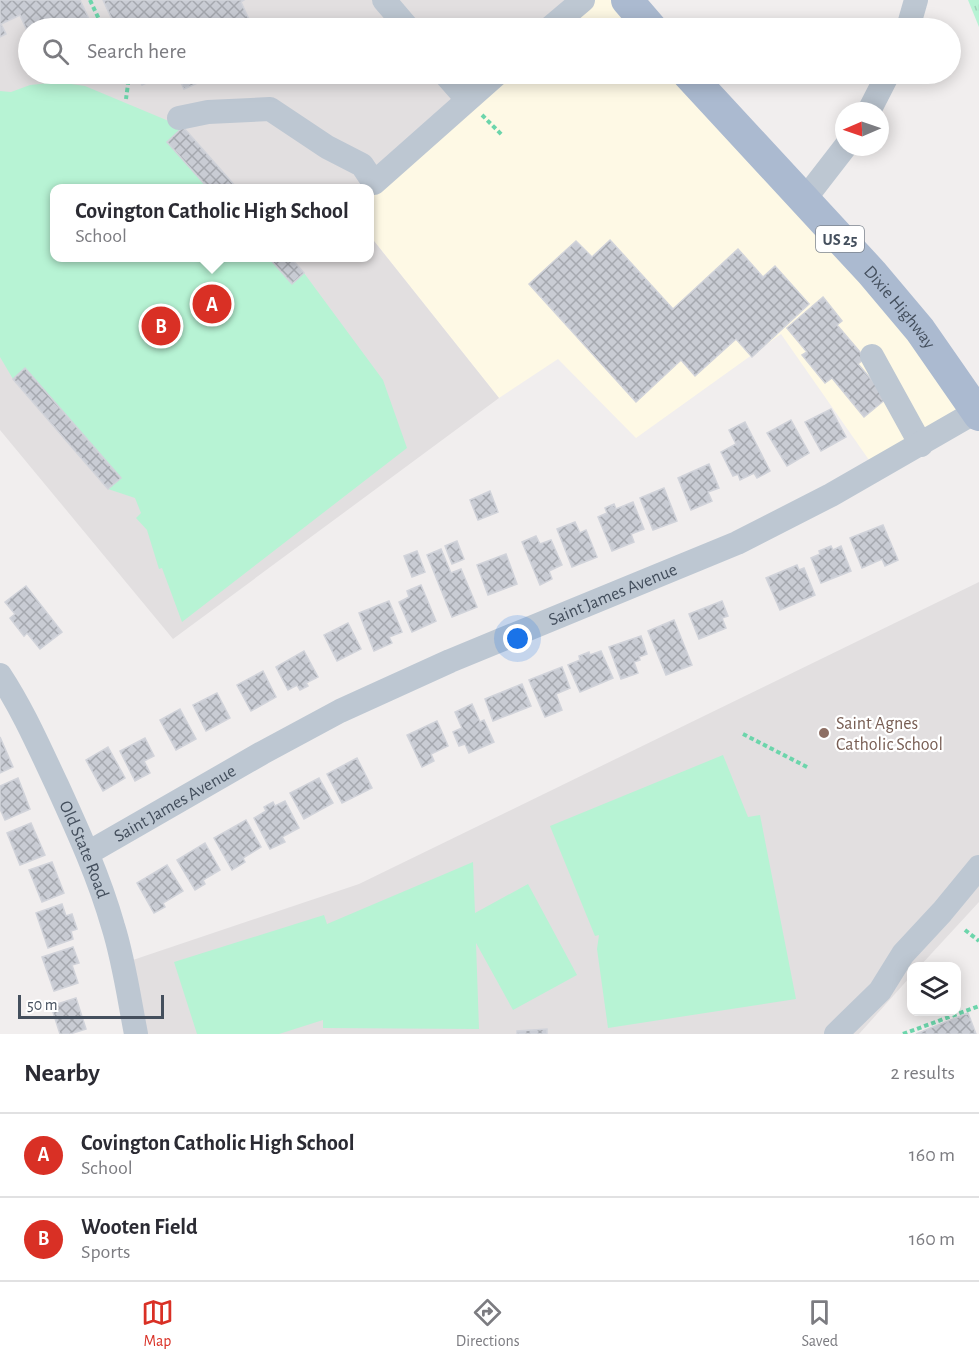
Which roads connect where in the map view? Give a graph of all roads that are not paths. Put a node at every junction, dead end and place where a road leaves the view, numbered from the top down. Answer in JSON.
{"nodes":[{"id":1,"x":384,"y":0,"type":"edge"},
{"id":2,"x":583,"y":0,"type":"edge"},
{"id":3,"x":627,"y":0,"type":"edge"},
{"id":4,"x":916,"y":0,"type":"edge"},
{"id":5,"x":399,"y":18,"type":"edge"},
{"id":6,"x":562,"y":18,"type":"edge"},
{"id":7,"x":642,"y":18,"type":"edge"},
{"id":8,"x":911,"y":18,"type":"edge"},
{"id":9,"x":454,"y":84,"type":"edge"},
{"id":10,"x":485,"y":84,"type":"edge"},
{"id":11,"x":697,"y":84,"type":"edge"},
{"id":12,"x":883,"y":84,"type":"edge"},
{"id":13,"x":467,"y":99,"type":"junction"},
{"id":14,"x":874,"y":102,"type":"edge"},
{"id":15,"x":179,"y":118,"type":"dead end"},
{"id":16,"x":838,"y":156,"type":"edge"},
{"id":17,"x":804,"y":200,"type":"junction"},
{"id":18,"x":872,"y":356,"type":"dead end"},
{"id":19,"x":978,"y":412,"type":"edge"},
{"id":20,"x":921,"y":445,"type":"junction"},
{"id":21,"x":0,"y":675,"type":"edge"},
{"id":22,"x":88,"y":853,"type":"junction"},
{"id":23,"x":979,"y":867,"type":"edge"},
{"id":24,"x":135,"y":1034,"type":"edge"},
{"id":25,"x":836,"y":1034,"type":"edge"}],
"edges":[{"from":1,"to":5,"type":"street"},
{"from":2,"to":6,"type":"street"},
{"from":3,"to":7,"type":"main road"},
{"from":4,"to":8,"type":"street"},
{"from":9,"to":13,"type":"street"},
{"from":10,"to":13,"type":"street"},
{"from":11,"to":17,"type":"main road","name":"Dixie Highway","number":"US 25"},
{"from":12,"to":14,"type":"street"},
{"from":13,"to":15,"type":"street"},
{"from":16,"to":17,"type":"street"},
{"from":17,"to":19,"type":"main road","name":"Dixie Highway","number":"US 25"},
{"from":18,"to":20,"type":"street"},
{"from":19,"to":20,"type":"street","name":"Saint James Avenue"},
{"from":20,"to":22,"type":"street","name":"Saint James Avenue"},
{"from":21,"to":22,"type":"street","name":"Old State Road"},
{"from":22,"to":24,"type":"street","name":"Old State Road"},
{"from":23,"to":25,"type":"street"}]}
